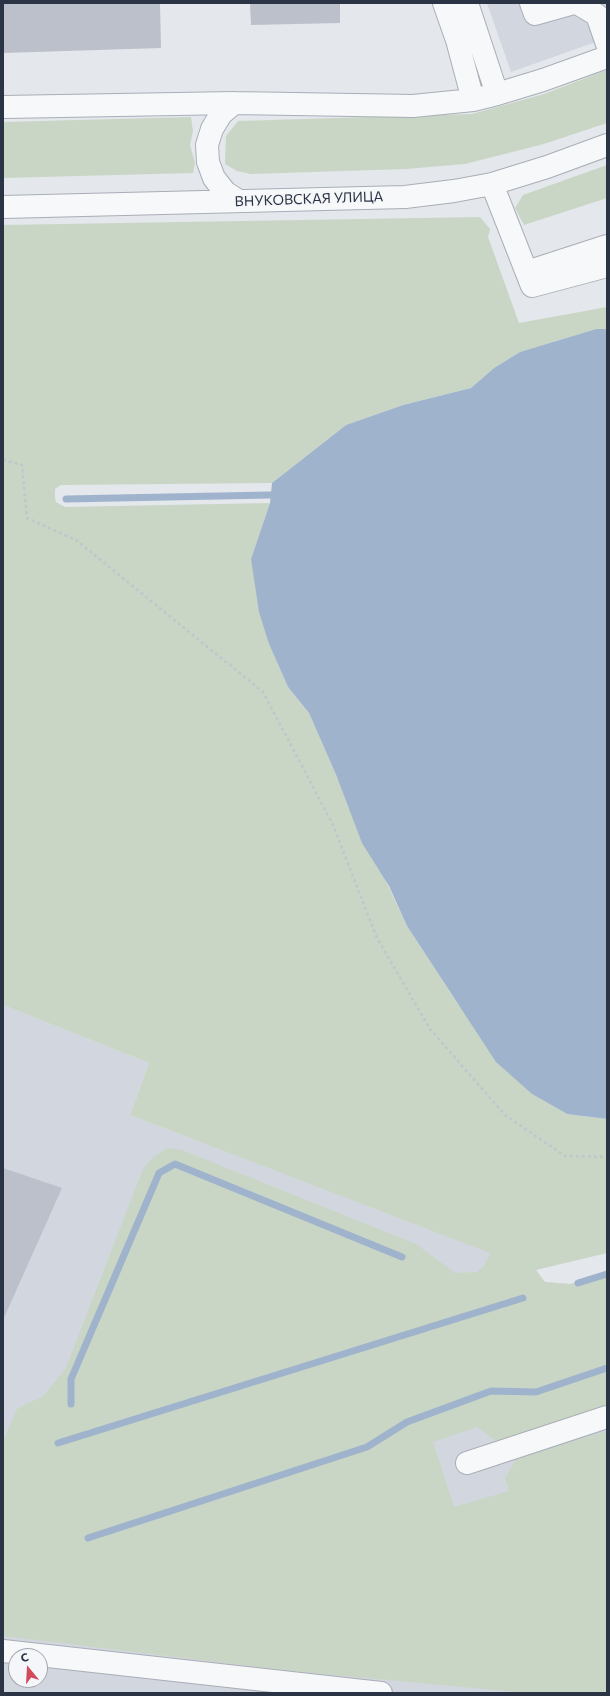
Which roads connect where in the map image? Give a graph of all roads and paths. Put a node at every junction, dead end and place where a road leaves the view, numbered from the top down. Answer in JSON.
{"nodes":[{"id":1,"x":444,"y":3,"type":"edge"},
{"id":2,"x":467,"y":3,"type":"edge"},
{"id":3,"x":531,"y":3,"type":"edge"},
{"id":4,"x":574,"y":3,"type":"edge"},
{"id":5,"x":578,"y":3,"type":"edge"},
{"id":6,"x":607,"y":44,"type":"edge"},
{"id":7,"x":607,"y":57,"type":"edge"},
{"id":8,"x":497,"y":94,"type":"junction"},
{"id":9,"x":473,"y":100,"type":"junction"},
{"id":10,"x":234,"y":103,"type":"junction"},
{"id":11,"x":3,"y":107,"type":"edge"},
{"id":12,"x":607,"y":145,"type":"edge"},
{"id":13,"x":492,"y":184,"type":"junction"},
{"id":14,"x":239,"y":201,"type":"junction"},
{"id":15,"x":3,"y":207,"type":"edge"},
{"id":16,"x":607,"y":246,"type":"edge"},
{"id":17,"x":607,"y":266,"type":"edge"},
{"id":18,"x":527,"y":272,"type":"junction"},
{"id":19,"x":3,"y":460,"type":"edge"},
{"id":20,"x":607,"y":1158,"type":"edge"},
{"id":21,"x":607,"y":1417,"type":"edge"},
{"id":22,"x":467,"y":1463,"type":"dead end"},
{"id":23,"x":3,"y":1651,"type":"edge"},
{"id":24,"x":380,"y":1693,"type":"edge"}],
"edges":[{"from":1,"to":9,"type":"street"},
{"from":2,"to":8,"type":"street"},
{"from":3,"to":4,"type":"street"},
{"from":5,"to":6,"type":"street"},
{"from":7,"to":8,"type":"street"},
{"from":8,"to":9,"type":"street"},
{"from":9,"to":10,"type":"street"},
{"from":10,"to":11,"type":"street"},
{"from":10,"to":14,"type":"street"},
{"from":12,"to":13,"type":"street","name":"ВНУКОВСКАЯ УЛИЦА"},
{"from":13,"to":14,"type":"street","name":"ВНУКОВСКАЯ УЛИЦА"},
{"from":13,"to":18,"type":"street"},
{"from":14,"to":15,"type":"street","name":"ВНУКОВСКАЯ УЛИЦА"},
{"from":16,"to":18,"type":"street"},
{"from":17,"to":18,"type":"street"},
{"from":19,"to":20,"type":"path"},
{"from":21,"to":22,"type":"street"},
{"from":23,"to":24,"type":"street"}]}
